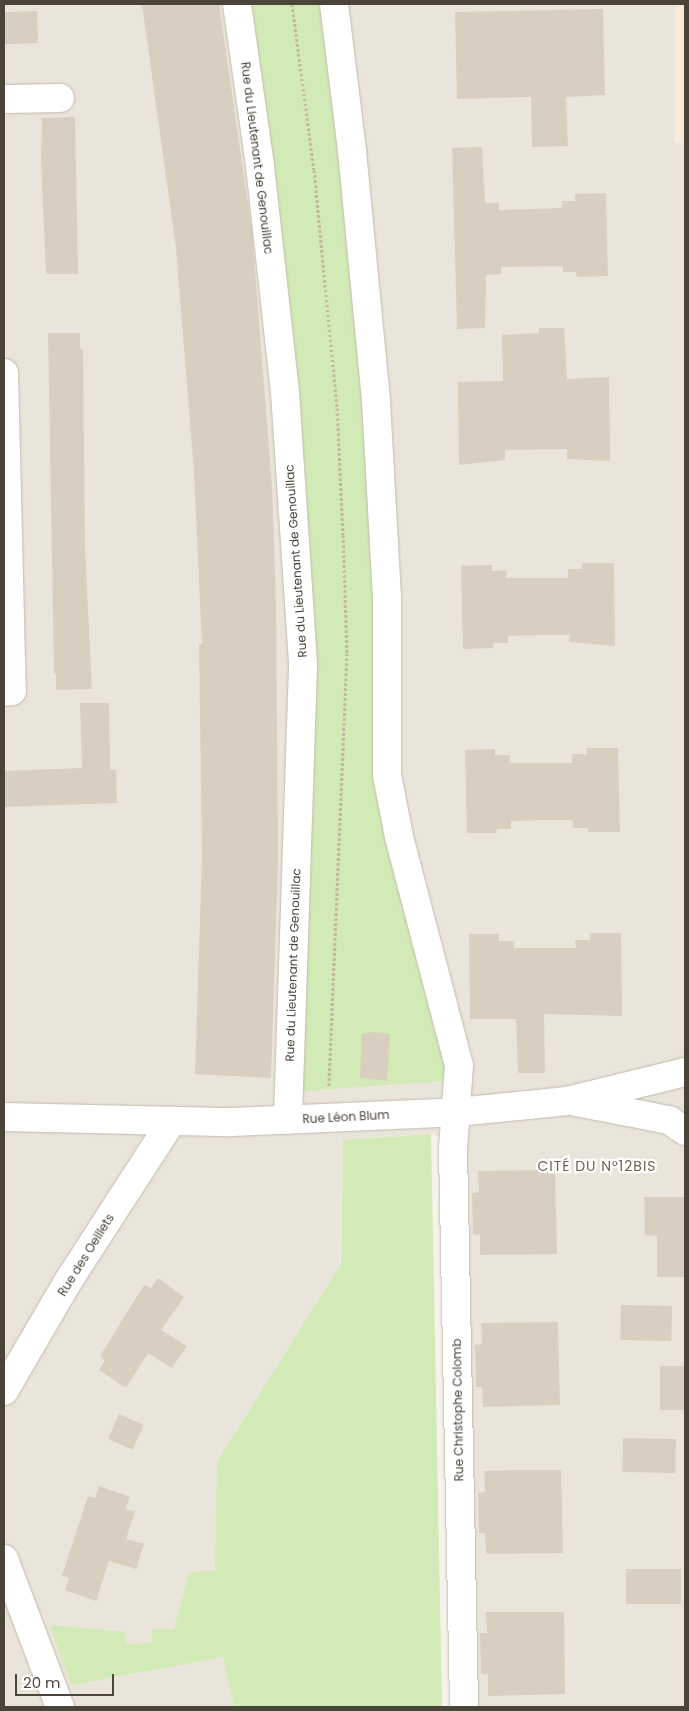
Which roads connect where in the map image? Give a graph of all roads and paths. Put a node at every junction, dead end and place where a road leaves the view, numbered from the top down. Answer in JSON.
{"nodes":[{"id":1,"x":236,"y":4,"type":"edge"},
{"id":2,"x":292,"y":4,"type":"edge"},
{"id":3,"x":334,"y":4,"type":"edge"},
{"id":4,"x":60,"y":98,"type":"dead end"},
{"id":5,"x":4,"y":99,"type":"edge"},
{"id":6,"x":4,"y":374,"type":"edge"},
{"id":7,"x":8,"y":691,"type":"edge"},
{"id":8,"x":685,"y":1072,"type":"edge"},
{"id":9,"x":567,"y":1101,"type":"junction"},
{"id":10,"x":457,"y":1112,"type":"junction"},
{"id":11,"x":4,"y":1117,"type":"edge"},
{"id":12,"x":330,"y":1118,"type":"junction"},
{"id":13,"x":288,"y":1120,"type":"junction"},
{"id":14,"x":172,"y":1121,"type":"junction"},
{"id":15,"x":685,"y":1131,"type":"edge"},
{"id":16,"x":4,"y":1392,"type":"edge"},
{"id":17,"x":4,"y":1559,"type":"edge"},
{"id":18,"x":60,"y":1707,"type":"edge"},
{"id":19,"x":464,"y":1707,"type":"edge"}],
"edges":[{"from":1,"to":13,"type":"street","name":"Rue du Lieutenant de Genouillac"},
{"from":2,"to":12,"type":"path"},
{"from":3,"to":10,"type":"street"},
{"from":4,"to":5,"type":"street"},
{"from":6,"to":7,"type":"street"},
{"from":8,"to":9,"type":"street","name":"Rue Léon Blum"},
{"from":9,"to":10,"type":"street","name":"Rue Léon Blum"},
{"from":9,"to":15,"type":"street"},
{"from":10,"to":12,"type":"street","name":"Rue Léon Blum"},
{"from":10,"to":19,"type":"street","name":"Rue Christophe Colomb"},
{"from":11,"to":14,"type":"street","name":"Rue Léon Blum"},
{"from":12,"to":13,"type":"street","name":"Rue Léon Blum"},
{"from":13,"to":14,"type":"street","name":"Rue Léon Blum"},
{"from":14,"to":16,"type":"street","name":"Rue des Oeillets"},
{"from":17,"to":18,"type":"street"}]}
